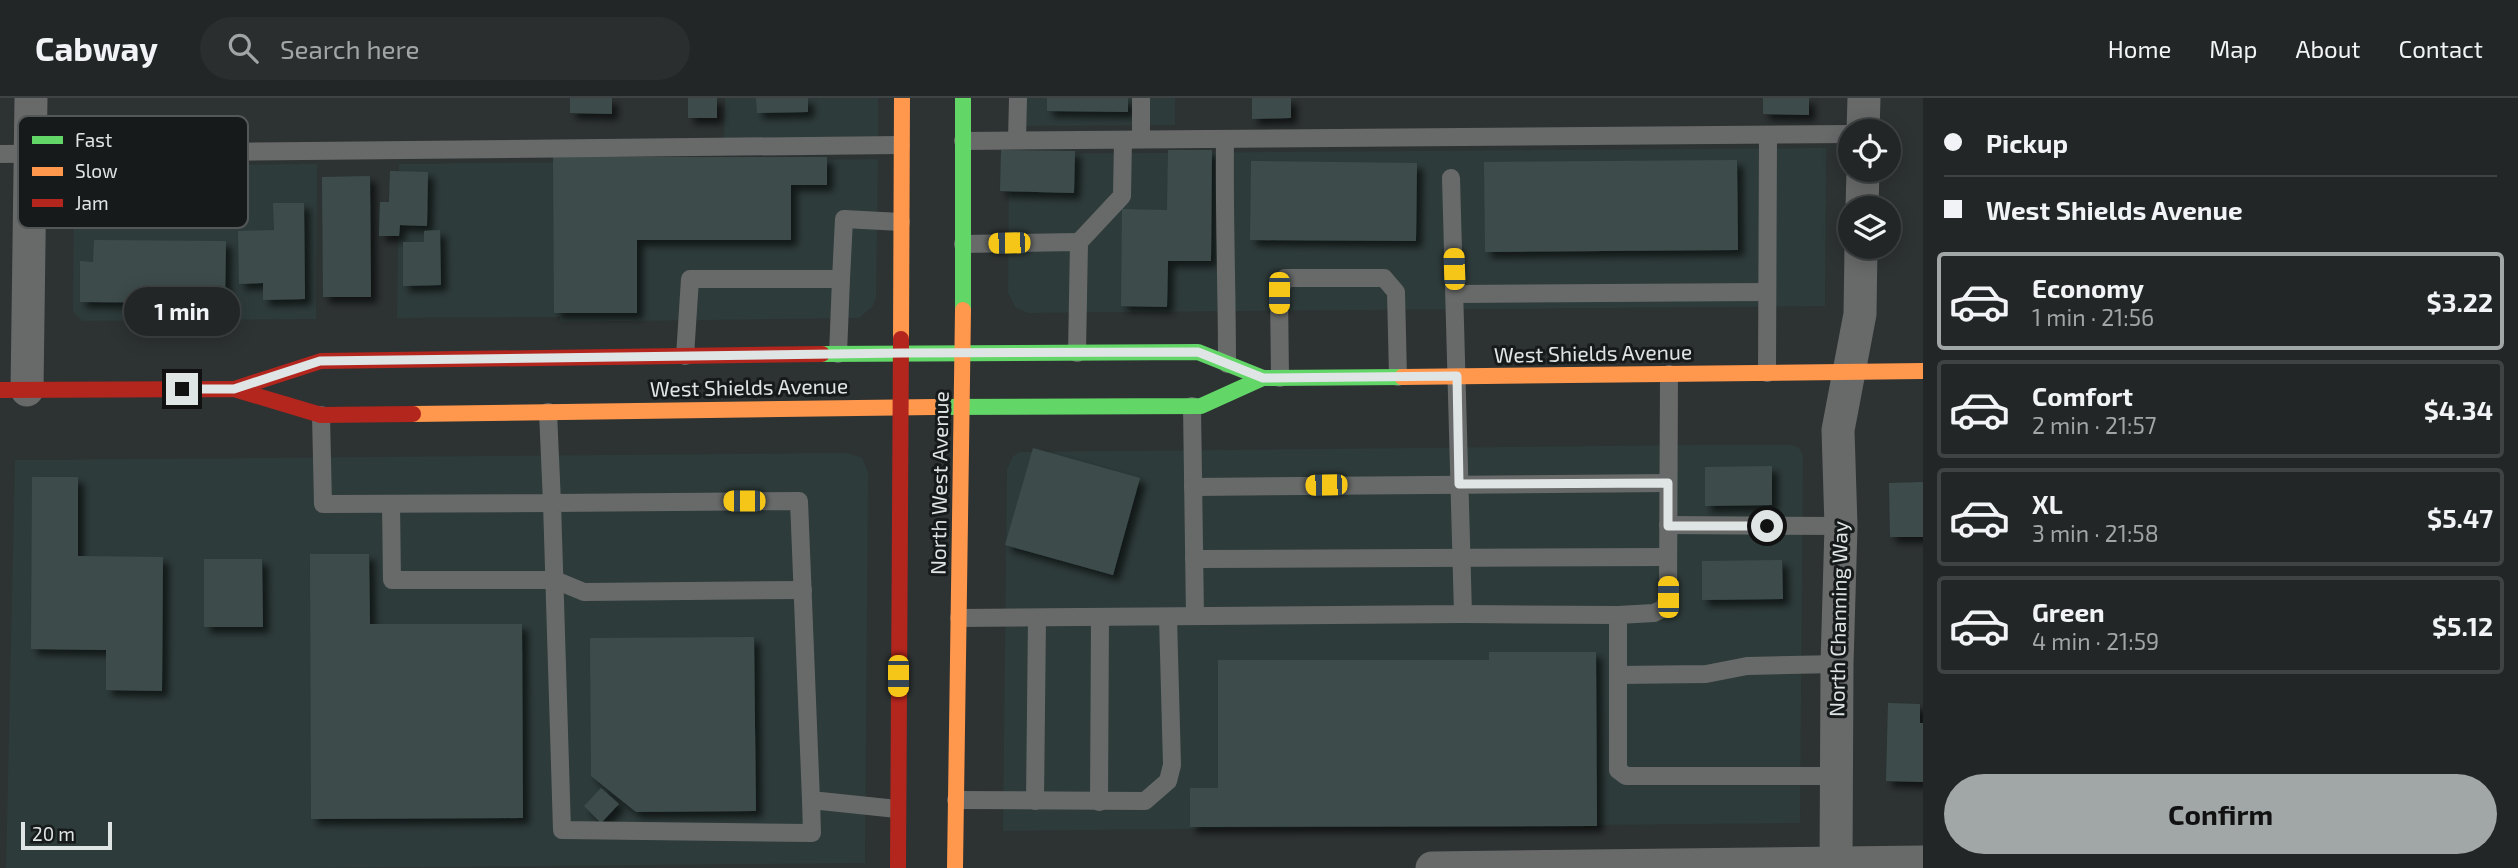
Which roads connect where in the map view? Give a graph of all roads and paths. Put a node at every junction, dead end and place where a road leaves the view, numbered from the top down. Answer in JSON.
{"nodes":[{"id":1,"x":31,"y":98,"type":"edge"},
{"id":2,"x":902,"y":98,"type":"edge"},
{"id":3,"x":963,"y":98,"type":"edge"},
{"id":4,"x":1018,"y":98,"type":"edge"},
{"id":5,"x":1140,"y":98,"type":"edge"},
{"id":6,"x":1864,"y":98,"type":"edge"},
{"id":7,"x":26,"y":116,"type":"edge"},
{"id":8,"x":1863,"y":119,"type":"edge"},
{"id":9,"x":1838,"y":134,"type":"edge"},
{"id":10,"x":1768,"y":135,"type":"junction"},
{"id":11,"x":1225,"y":139,"type":"junction"},
{"id":12,"x":1132,"y":140,"type":"junction"},
{"id":13,"x":963,"y":141,"type":"junction"},
{"id":14,"x":1017,"y":141,"type":"junction"},
{"id":15,"x":901,"y":145,"type":"junction"},
{"id":16,"x":248,"y":152,"type":"edge"},
{"id":17,"x":15,"y":154,"type":"edge"},
{"id":18,"x":1451,"y":178,"type":"dead end"},
{"id":19,"x":901,"y":222,"type":"junction"},
{"id":20,"x":1079,"y":242,"type":"junction"},
{"id":21,"x":963,"y":244,"type":"junction"},
{"id":22,"x":1861,"y":259,"type":"edge"},
{"id":23,"x":841,"y":279,"type":"junction"},
{"id":24,"x":1767,"y":292,"type":"junction"},
{"id":25,"x":1455,"y":294,"type":"junction"},
{"id":26,"x":901,"y":353,"type":"junction"},
{"id":27,"x":963,"y":353,"type":"junction"},
{"id":28,"x":1077,"y":353,"type":"junction"},
{"id":29,"x":838,"y":354,"type":"junction"},
{"id":30,"x":685,"y":356,"type":"junction"},
{"id":31,"x":1227,"y":364,"type":"junction"},
{"id":32,"x":1923,"y":371,"type":"edge"},
{"id":33,"x":1849,"y":372,"type":"junction"},
{"id":34,"x":1767,"y":373,"type":"junction"},
{"id":35,"x":1669,"y":374,"type":"junction"},
{"id":36,"x":1457,"y":376,"type":"junction"},
{"id":37,"x":1398,"y":377,"type":"junction"},
{"id":38,"x":1272,"y":378,"type":"junction"},
{"id":39,"x":234,"y":389,"type":"junction"},
{"id":40,"x":14,"y":390,"type":"edge"},
{"id":41,"x":1192,"y":406,"type":"junction"},
{"id":42,"x":900,"y":407,"type":"junction"},
{"id":43,"x":963,"y":407,"type":"junction"},
{"id":44,"x":548,"y":412,"type":"junction"},
{"id":45,"x":320,"y":415,"type":"junction"},
{"id":46,"x":1668,"y":483,"type":"junction"},
{"id":47,"x":1459,"y":484,"type":"junction"},
{"id":48,"x":1193,"y":487,"type":"junction"},
{"id":49,"x":552,"y":503,"type":"junction"},
{"id":50,"x":391,"y":504,"type":"junction"},
{"id":51,"x":1668,"y":526,"type":"junction"},
{"id":52,"x":1841,"y":526,"type":"junction"},
{"id":53,"x":1461,"y":557,"type":"junction"},
{"id":54,"x":1668,"y":557,"type":"junction"},
{"id":55,"x":1194,"y":559,"type":"junction"},
{"id":56,"x":555,"y":580,"type":"junction"},
{"id":57,"x":803,"y":590,"type":"junction"},
{"id":58,"x":1463,"y":614,"type":"junction"},
{"id":59,"x":1618,"y":615,"type":"junction"},
{"id":60,"x":1100,"y":617,"type":"junction"},
{"id":61,"x":1168,"y":617,"type":"junction"},
{"id":62,"x":1195,"y":617,"type":"junction"},
{"id":63,"x":959,"y":618,"type":"junction"},
{"id":64,"x":1037,"y":618,"type":"junction"},
{"id":65,"x":1837,"y":664,"type":"junction"},
{"id":66,"x":1618,"y":675,"type":"junction"},
{"id":67,"x":1837,"y":776,"type":"junction"},
{"id":68,"x":811,"y":800,"type":"junction"},
{"id":69,"x":956,"y":800,"type":"junction"},
{"id":70,"x":1034,"y":802,"type":"junction"},
{"id":71,"x":1099,"y":802,"type":"junction"},
{"id":72,"x":897,"y":810,"type":"junction"},
{"id":73,"x":1923,"y":862,"type":"edge"},
{"id":74,"x":1836,"y":865,"type":"edge"},
{"id":75,"x":898,"y":868,"type":"edge"},
{"id":76,"x":955,"y":868,"type":"edge"},
{"id":77,"x":1432,"y":868,"type":"edge"}],
"edges":[{"from":1,"to":7,"type":"street"},
{"from":2,"to":15,"type":"main road","name":"North West Avenue"},
{"from":3,"to":13,"type":"main road","name":"North West Avenue"},
{"from":4,"to":14,"type":"lane"},
{"from":5,"to":12,"type":"lane"},
{"from":6,"to":8,"type":"street"},
{"from":9,"to":10,"type":"lane"},
{"from":10,"to":11,"type":"lane"},
{"from":10,"to":24,"type":"lane"},
{"from":11,"to":12,"type":"lane"},
{"from":11,"to":31,"type":"lane"},
{"from":12,"to":14,"type":"lane"},
{"from":12,"to":20,"type":"lane"},
{"from":13,"to":14,"type":"lane"},
{"from":13,"to":21,"type":"main road","name":"North West Avenue"},
{"from":15,"to":16,"type":"lane"},
{"from":15,"to":19,"type":"main road","name":"North West Avenue"},
{"from":17,"to":40,"type":"street"},
{"from":18,"to":25,"type":"lane"},
{"from":19,"to":23,"type":"lane"},
{"from":19,"to":26,"type":"main road","name":"North West Avenue"},
{"from":20,"to":21,"type":"lane"},
{"from":20,"to":28,"type":"lane"},
{"from":21,"to":27,"type":"main road","name":"North West Avenue"},
{"from":22,"to":33,"type":"street","name":"North Channing Way"},
{"from":23,"to":29,"type":"lane"},
{"from":23,"to":30,"type":"lane"},
{"from":24,"to":25,"type":"lane"},
{"from":24,"to":34,"type":"lane"},
{"from":25,"to":36,"type":"lane"},
{"from":26,"to":27,"type":"main road","name":"West Shields Avenue"},
{"from":26,"to":29,"type":"main road","name":"West Shields Avenue"},
{"from":26,"to":42,"type":"main road","name":"North West Avenue"},
{"from":27,"to":28,"type":"main road","name":"West Shields Avenue"},
{"from":27,"to":43,"type":"main road","name":"North West Avenue"},
{"from":28,"to":31,"type":"main road","name":"West Shields Avenue"},
{"from":29,"to":30,"type":"main road","name":"West Shields Avenue"},
{"from":30,"to":39,"type":"main road","name":"West Shields Avenue"},
{"from":31,"to":38,"type":"main road","name":"West Shields Avenue"},
{"from":32,"to":33,"type":"main road","name":"West Shields Avenue"},
{"from":33,"to":34,"type":"main road","name":"West Shields Avenue"},
{"from":33,"to":52,"type":"street","name":"North Channing Way"},
{"from":34,"to":35,"type":"main road","name":"West Shields Avenue"},
{"from":35,"to":36,"type":"main road","name":"West Shields Avenue"},
{"from":35,"to":46,"type":"lane"},
{"from":36,"to":37,"type":"main road","name":"West Shields Avenue"},
{"from":36,"to":47,"type":"lane"},
{"from":37,"to":38,"type":"main road","name":"West Shields Avenue"},
{"from":37,"to":38,"type":"lane"},
{"from":38,"to":41,"type":"main road","name":"West Shields Avenue"},
{"from":39,"to":40,"type":"main road","name":"West Shields Avenue"},
{"from":39,"to":45,"type":"main road","name":"West Shields Avenue"},
{"from":41,"to":43,"type":"main road","name":"West Shields Avenue"},
{"from":41,"to":48,"type":"lane"},
{"from":42,"to":43,"type":"main road","name":"West Shields Avenue"},
{"from":42,"to":44,"type":"main road","name":"West Shields Avenue"},
{"from":42,"to":72,"type":"main road","name":"North West Avenue"},
{"from":43,"to":63,"type":"main road","name":"North West Avenue"},
{"from":44,"to":45,"type":"main road","name":"West Shields Avenue"},
{"from":44,"to":49,"type":"lane"},
{"from":45,"to":50,"type":"lane"},
{"from":46,"to":47,"type":"lane"},
{"from":46,"to":51,"type":"lane"},
{"from":47,"to":48,"type":"lane"},
{"from":47,"to":53,"type":"lane"},
{"from":48,"to":55,"type":"lane"},
{"from":49,"to":50,"type":"lane"},
{"from":49,"to":56,"type":"lane"},
{"from":49,"to":57,"type":"lane"},
{"from":50,"to":56,"type":"lane"},
{"from":51,"to":52,"type":"lane"},
{"from":51,"to":54,"type":"lane"},
{"from":52,"to":65,"type":"street","name":"North Channing Way"},
{"from":53,"to":54,"type":"lane"},
{"from":53,"to":55,"type":"lane"},
{"from":53,"to":58,"type":"lane"},
{"from":54,"to":59,"type":"lane"},
{"from":55,"to":62,"type":"lane"},
{"from":56,"to":57,"type":"lane"},
{"from":56,"to":68,"type":"lane"},
{"from":57,"to":68,"type":"lane"},
{"from":58,"to":59,"type":"lane"},
{"from":58,"to":62,"type":"lane"},
{"from":59,"to":66,"type":"lane"},
{"from":60,"to":61,"type":"lane"},
{"from":60,"to":64,"type":"lane"},
{"from":60,"to":71,"type":"lane"},
{"from":61,"to":62,"type":"lane"},
{"from":61,"to":71,"type":"lane"},
{"from":63,"to":64,"type":"lane"},
{"from":63,"to":69,"type":"main road","name":"North West Avenue"},
{"from":64,"to":70,"type":"lane"},
{"from":65,"to":66,"type":"lane"},
{"from":65,"to":67,"type":"street","name":"North Channing Way"},
{"from":66,"to":67,"type":"lane"},
{"from":67,"to":74,"type":"street","name":"North Channing Way"},
{"from":68,"to":72,"type":"lane"},
{"from":69,"to":70,"type":"lane"},
{"from":69,"to":76,"type":"main road","name":"North West Avenue"},
{"from":70,"to":71,"type":"lane"},
{"from":72,"to":75,"type":"main road","name":"North West Avenue"},
{"from":73,"to":74,"type":"street"},
{"from":74,"to":77,"type":"street"}]}
